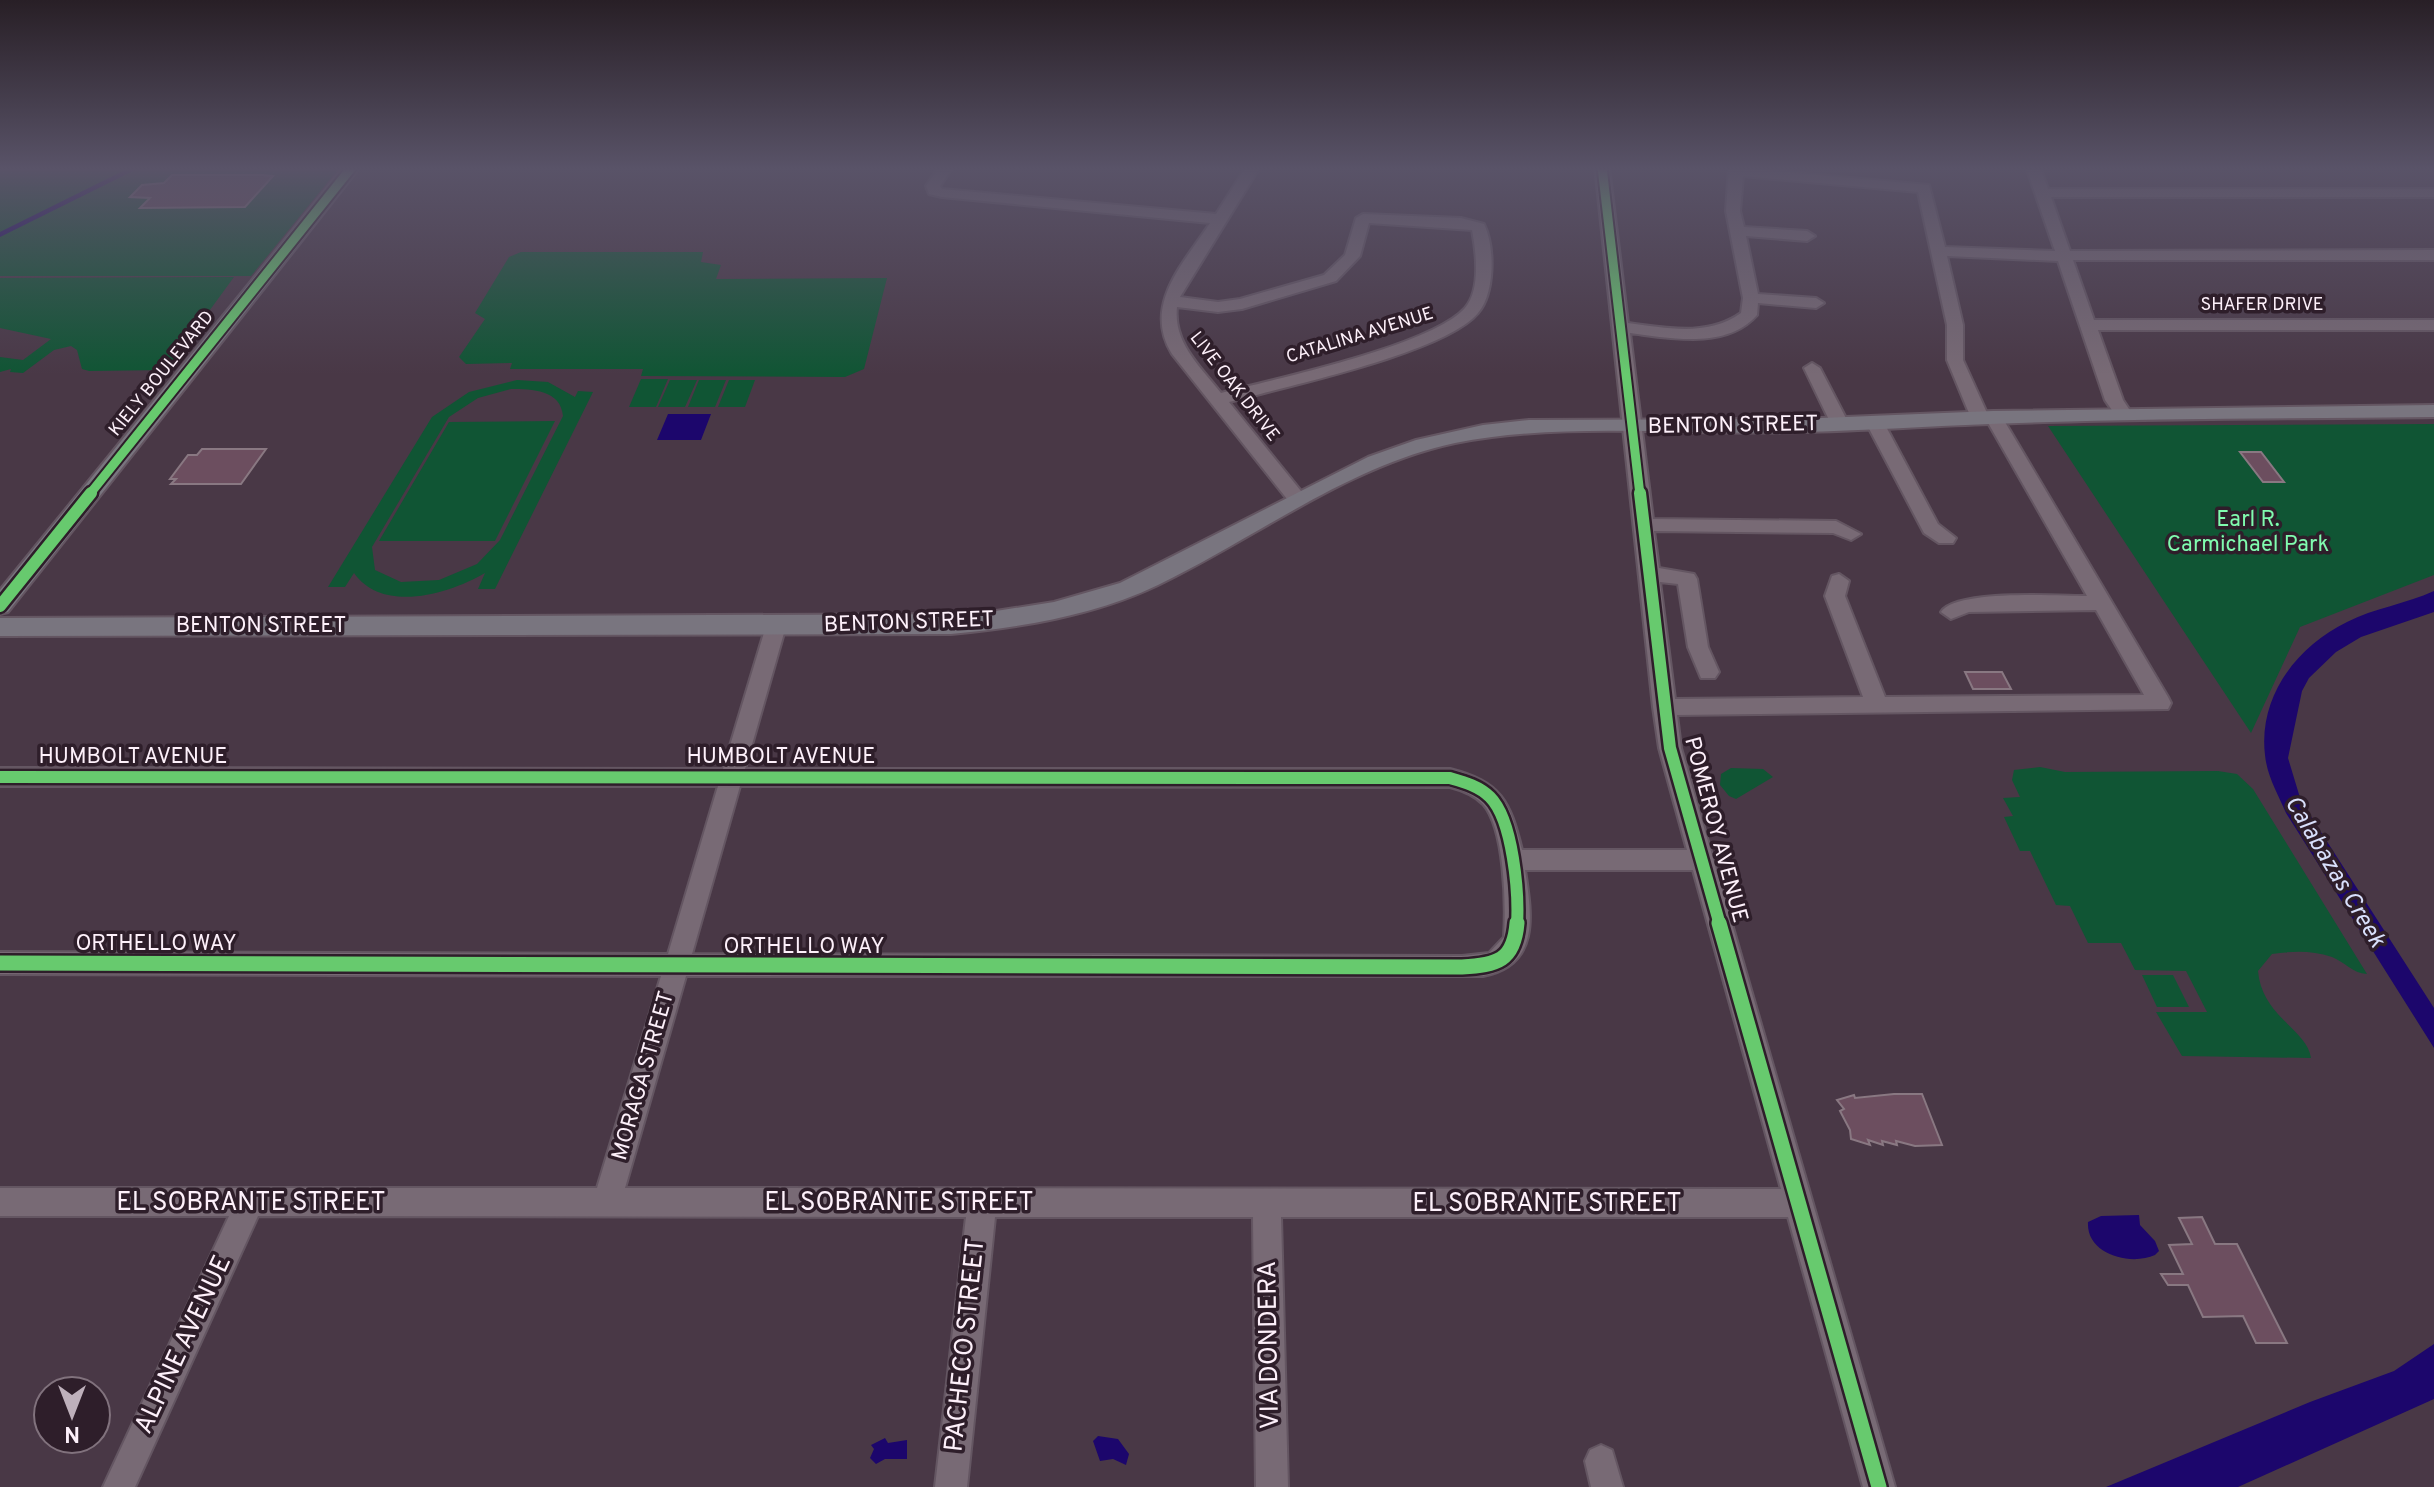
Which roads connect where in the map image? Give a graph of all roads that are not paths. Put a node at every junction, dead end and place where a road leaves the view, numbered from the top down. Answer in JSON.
{"nodes":[{"id":1,"x":296,"y":236,"type":"edge"},
{"id":2,"x":1208,"y":236,"type":"edge"},
{"id":3,"x":1358,"y":236,"type":"edge"},
{"id":4,"x":1479,"y":236,"type":"edge"},
{"id":5,"x":1610,"y":236,"type":"edge"},
{"id":6,"x":1738,"y":236,"type":"edge"},
{"id":7,"x":1934,"y":236,"type":"edge"},
{"id":8,"x":2060,"y":236,"type":"edge"},
{"id":9,"x":1937,"y":251,"type":"junction"},
{"id":10,"x":2067,"y":255,"type":"junction"},
{"id":11,"x":2434,"y":255,"type":"edge"},
{"id":12,"x":1751,"y":298,"type":"junction"},
{"id":13,"x":1169,"y":301,"type":"junction"},
{"id":14,"x":1816,"y":303,"type":"dead end"},
{"id":15,"x":2089,"y":325,"type":"junction"},
{"id":16,"x":2434,"y":325,"type":"edge"},
{"id":17,"x":1620,"y":327,"type":"junction"},
{"id":18,"x":1812,"y":368,"type":"dead end"},
{"id":19,"x":1219,"y":399,"type":"junction"},
{"id":20,"x":2434,"y":411,"type":"edge"},
{"id":21,"x":2124,"y":415,"type":"junction"},
{"id":22,"x":1986,"y":418,"type":"junction"},
{"id":23,"x":1874,"y":421,"type":"junction"},
{"id":24,"x":1840,"y":424,"type":"junction"},
{"id":25,"x":1632,"y":427,"type":"junction"},
{"id":26,"x":1298,"y":500,"type":"junction"},
{"id":27,"x":1646,"y":525,"type":"junction"},
{"id":28,"x":1851,"y":534,"type":"dead end"},
{"id":29,"x":1946,"y":538,"type":"dead end"},
{"id":30,"x":1650,"y":573,"type":"junction"},
{"id":31,"x":1839,"y":581,"type":"dead end"},
{"id":32,"x":2101,"y":603,"type":"junction"},
{"id":33,"x":0,"y":606,"type":"edge"},
{"id":34,"x":1951,"y":612,"type":"dead end"},
{"id":35,"x":776,"y":626,"type":"junction"},
{"id":36,"x":0,"y":627,"type":"edge"},
{"id":37,"x":1708,"y":672,"type":"dead end"},
{"id":38,"x":1877,"y":705,"type":"junction"},
{"id":39,"x":1664,"y":707,"type":"junction"},
{"id":40,"x":0,"y":777,"type":"edge"},
{"id":41,"x":731,"y":777,"type":"junction"},
{"id":42,"x":1510,"y":860,"type":"junction"},
{"id":43,"x":1702,"y":860,"type":"junction"},
{"id":44,"x":0,"y":963,"type":"edge"},
{"id":45,"x":675,"y":967,"type":"junction"},
{"id":46,"x":0,"y":1202,"type":"edge"},
{"id":47,"x":250,"y":1203,"type":"junction"},
{"id":48,"x":607,"y":1203,"type":"junction"},
{"id":49,"x":982,"y":1203,"type":"junction"},
{"id":50,"x":1799,"y":1203,"type":"junction"},
{"id":51,"x":1267,"y":1204,"type":"junction"},
{"id":52,"x":119,"y":1487,"type":"edge"},
{"id":53,"x":951,"y":1487,"type":"edge"},
{"id":54,"x":1272,"y":1487,"type":"edge"},
{"id":55,"x":1879,"y":1487,"type":"edge"}],
"edges":[{"from":1,"to":33,"type":"main road","name":"KIELY BOULEVARD"},
{"from":2,"to":13,"type":"street"},
{"from":3,"to":13,"type":"street","name":"CATALINA AVENUE"},
{"from":4,"to":19,"type":"street","name":"CATALINA AVENUE"},
{"from":5,"to":17,"type":"street","name":"POMEROY AVENUE"},
{"from":6,"to":12,"type":"street"},
{"from":7,"to":9,"type":"street"},
{"from":8,"to":10,"type":"street"},
{"from":9,"to":10,"type":"street"},
{"from":9,"to":22,"type":"street"},
{"from":10,"to":11,"type":"street"},
{"from":10,"to":15,"type":"street"},
{"from":12,"to":14,"type":"street"},
{"from":12,"to":17,"type":"street"},
{"from":13,"to":19,"type":"street","name":"LIVE OAK DRIVE"},
{"from":15,"to":16,"type":"street","name":"SHAFER DRIVE"},
{"from":15,"to":21,"type":"street"},
{"from":17,"to":25,"type":"street","name":"POMEROY AVENUE"},
{"from":18,"to":24,"type":"street"},
{"from":19,"to":26,"type":"street","name":"LIVE OAK DRIVE"},
{"from":20,"to":21,"type":"main road","name":"BENTON STREET"},
{"from":21,"to":22,"type":"main road","name":"BENTON STREET"},
{"from":22,"to":23,"type":"main road","name":"BENTON STREET"},
{"from":22,"to":32,"type":"street"},
{"from":23,"to":24,"type":"main road","name":"BENTON STREET"},
{"from":23,"to":29,"type":"street"},
{"from":24,"to":25,"type":"main road","name":"BENTON STREET"},
{"from":25,"to":26,"type":"main road","name":"BENTON STREET"},
{"from":25,"to":27,"type":"street","name":"POMEROY AVENUE"},
{"from":26,"to":35,"type":"main road","name":"BENTON STREET"},
{"from":27,"to":28,"type":"street"},
{"from":27,"to":30,"type":"street","name":"POMEROY AVENUE"},
{"from":30,"to":37,"type":"street"},
{"from":30,"to":39,"type":"street","name":"POMEROY AVENUE"},
{"from":31,"to":38,"type":"street"},
{"from":32,"to":34,"type":"street"},
{"from":32,"to":38,"type":"street","name":"POMEROY AVENUE"},
{"from":35,"to":36,"type":"main road","name":"BENTON STREET"},
{"from":35,"to":41,"type":"street","name":"MORAGA STREET"},
{"from":38,"to":39,"type":"street","name":"POMEROY AVENUE"},
{"from":39,"to":43,"type":"street","name":"POMEROY AVENUE"},
{"from":40,"to":41,"type":"street","name":"HUMBOLT AVENUE"},
{"from":41,"to":42,"type":"street","name":"HUMBOLT AVENUE"},
{"from":41,"to":45,"type":"street","name":"MORAGA STREET"},
{"from":42,"to":43,"type":"street"},
{"from":42,"to":45,"type":"street","name":"ORTHELLO WAY"},
{"from":43,"to":50,"type":"street","name":"POMEROY AVENUE"},
{"from":44,"to":45,"type":"street","name":"ORTHELLO WAY"},
{"from":45,"to":48,"type":"street","name":"MORAGA STREET"},
{"from":46,"to":47,"type":"street","name":"EL SOBRANTE STREET"},
{"from":47,"to":48,"type":"street","name":"EL SOBRANTE STREET"},
{"from":47,"to":52,"type":"street","name":"ALPINE AVENUE"},
{"from":48,"to":49,"type":"street","name":"EL SOBRANTE STREET"},
{"from":49,"to":51,"type":"street","name":"EL SOBRANTE STREET"},
{"from":49,"to":53,"type":"street","name":"PACHECO STREET"},
{"from":50,"to":51,"type":"street","name":"EL SOBRANTE STREET"},
{"from":50,"to":55,"type":"street","name":"POMEROY AVENUE"},
{"from":51,"to":54,"type":"street","name":"VIA DONDERA"}]}
